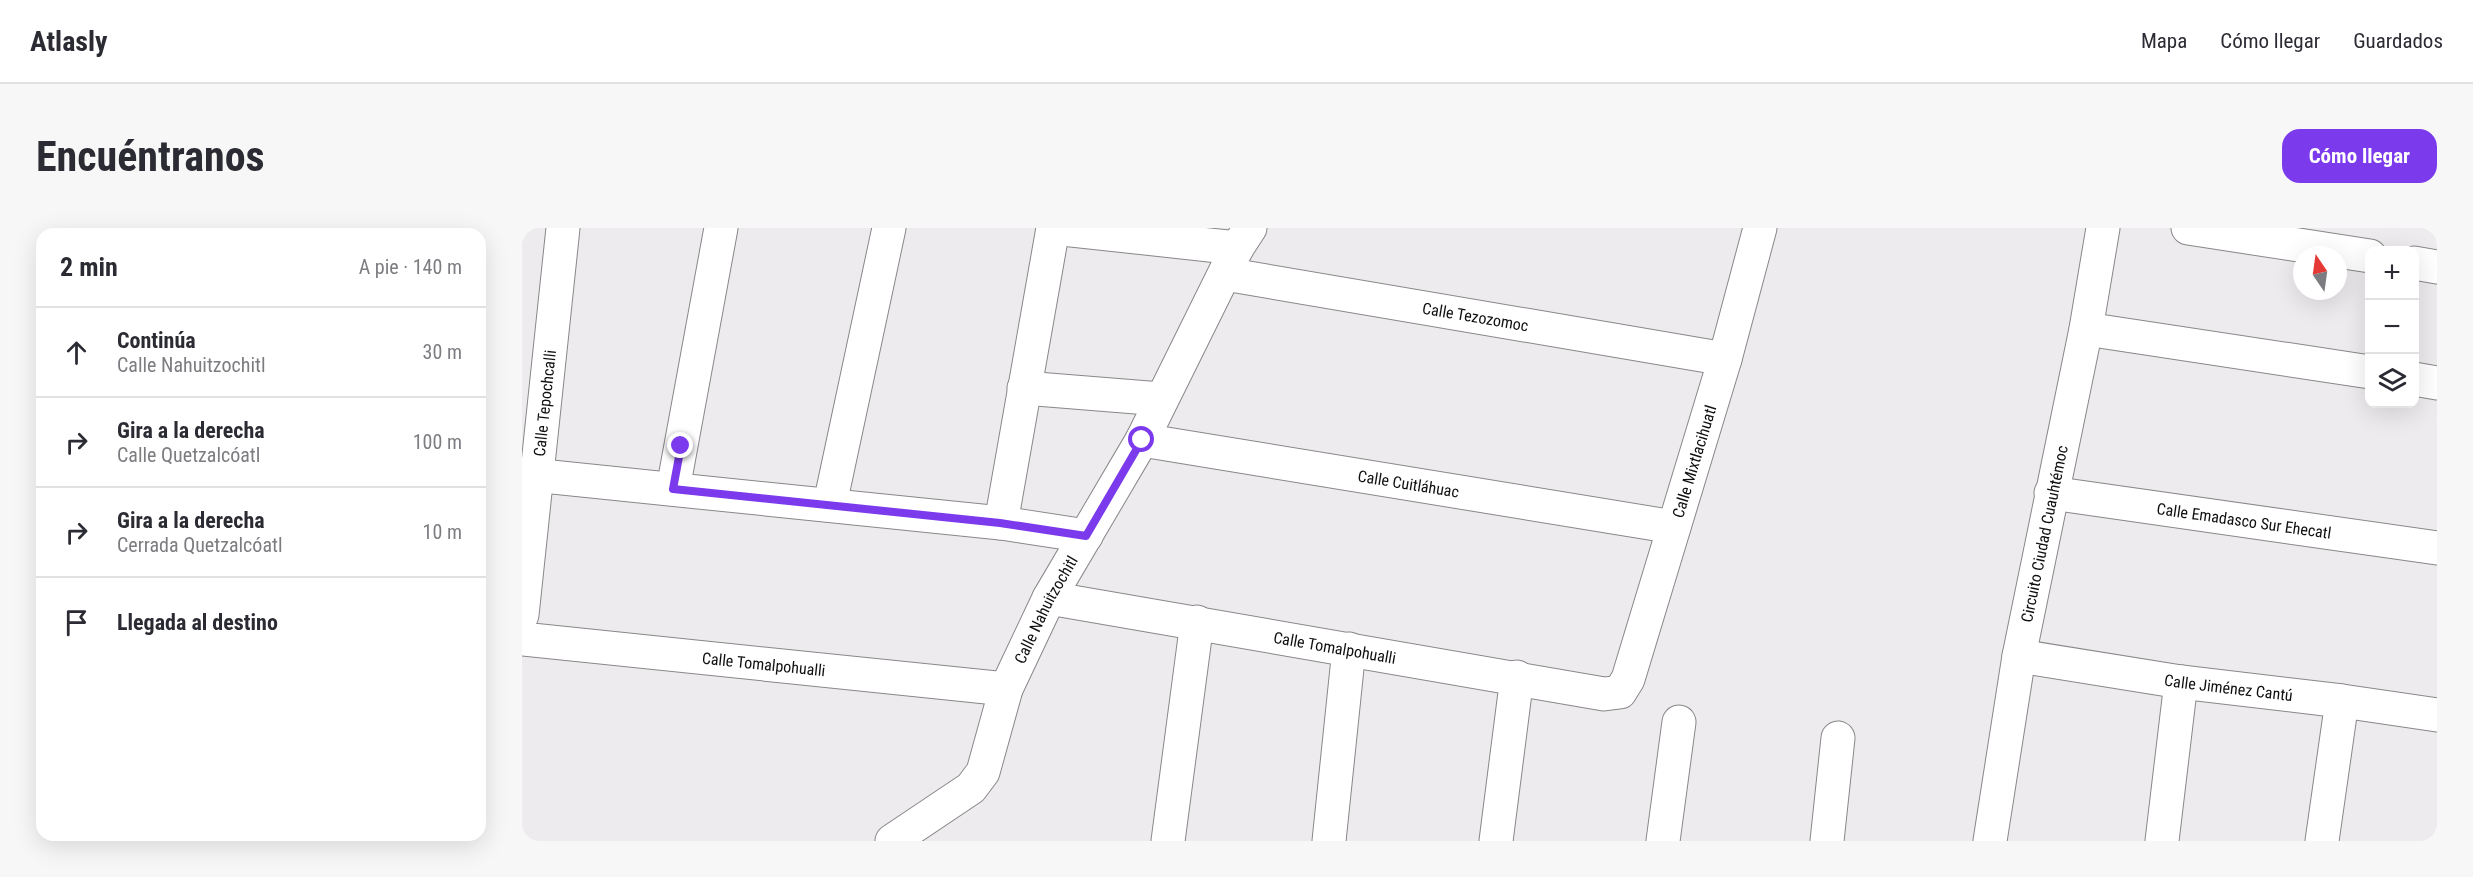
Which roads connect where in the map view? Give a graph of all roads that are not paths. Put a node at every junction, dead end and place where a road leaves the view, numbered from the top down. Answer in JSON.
{"nodes":[{"id":1,"x":563,"y":228,"type":"edge"},
{"id":2,"x":721,"y":228,"type":"edge"},
{"id":3,"x":889,"y":228,"type":"edge"},
{"id":4,"x":1053,"y":228,"type":"edge"},
{"id":5,"x":1760,"y":228,"type":"edge"},
{"id":6,"x":2103,"y":228,"type":"edge"},
{"id":7,"x":2188,"y":228,"type":"edge"},
{"id":8,"x":2278,"y":234,"type":"edge"},
{"id":9,"x":1237,"y":250,"type":"edge"},
{"id":10,"x":2365,"y":255,"type":"edge"},
{"id":11,"x":2419,"y":264,"type":"edge"},
{"id":12,"x":2437,"y":267,"type":"edge"},
{"id":13,"x":2086,"y":329,"type":"junction"},
{"id":14,"x":1725,"y":360,"type":"junction"},
{"id":15,"x":2365,"y":371,"type":"edge"},
{"id":16,"x":2419,"y":380,"type":"edge"},
{"id":17,"x":2437,"y":383,"type":"edge"},
{"id":18,"x":1024,"y":388,"type":"junction"},
{"id":19,"x":1161,"y":399,"type":"junction"},
{"id":20,"x":1142,"y":440,"type":"junction"},
{"id":21,"x":529,"y":475,"type":"edge"},
{"id":22,"x":673,"y":489,"type":"junction"},
{"id":23,"x":2051,"y":493,"type":"junction"},
{"id":24,"x":830,"y":504,"type":"junction"},
{"id":25,"x":1000,"y":523,"type":"junction"},
{"id":26,"x":1674,"y":527,"type":"junction"},
{"id":27,"x":1086,"y":536,"type":"junction"},
{"id":28,"x":2437,"y":548,"type":"edge"},
{"id":29,"x":1049,"y":597,"type":"junction"},
{"id":30,"x":522,"y":615,"type":"edge"},
{"id":31,"x":1197,"y":622,"type":"junction"},
{"id":32,"x":522,"y":639,"type":"edge"},
{"id":33,"x":1349,"y":649,"type":"junction"},
{"id":34,"x":2019,"y":656,"type":"junction"},
{"id":35,"x":1517,"y":677,"type":"junction"},
{"id":36,"x":2181,"y":682,"type":"junction"},
{"id":37,"x":1006,"y":688,"type":"junction"},
{"id":38,"x":1620,"y":692,"type":"joint"},
{"id":39,"x":2342,"y":701,"type":"junction"},
{"id":40,"x":2437,"y":715,"type":"edge"},
{"id":41,"x":1679,"y":722,"type":"dead end"},
{"id":42,"x":1838,"y":738,"type":"dead end"},
{"id":43,"x":892,"y":841,"type":"edge"},
{"id":44,"x":1168,"y":841,"type":"edge"},
{"id":45,"x":1329,"y":841,"type":"edge"},
{"id":46,"x":1496,"y":841,"type":"edge"},
{"id":47,"x":1663,"y":841,"type":"edge"},
{"id":48,"x":1827,"y":841,"type":"edge"},
{"id":49,"x":1990,"y":841,"type":"edge"},
{"id":50,"x":2162,"y":841,"type":"edge"},
{"id":51,"x":2322,"y":841,"type":"edge"}],
"edges":[{"from":1,"to":21,"type":"street","name":"Calle Tepochcalli"},
{"from":2,"to":22,"type":"street"},
{"from":3,"to":24,"type":"street"},
{"from":4,"to":9,"type":"street","name":"Calle Tezozomoc"},
{"from":4,"to":18,"type":"street"},
{"from":5,"to":14,"type":"street","name":"Calle Mixtlacihuatl"},
{"from":6,"to":13,"type":"street","name":"Circuito Ciudad Cuauhtémoc"},
{"from":7,"to":8,"type":"street"},
{"from":8,"to":10,"type":"street"},
{"from":9,"to":14,"type":"street","name":"Calle Tezozomoc"},
{"from":9,"to":19,"type":"street","name":"Calle Nahuitzochitl"},
{"from":11,"to":12,"type":"street"},
{"from":13,"to":15,"type":"street"},
{"from":13,"to":23,"type":"street","name":"Circuito Ciudad Cuauhtémoc"},
{"from":14,"to":26,"type":"street","name":"Calle Mixtlacihuatl"},
{"from":16,"to":17,"type":"street"},
{"from":18,"to":19,"type":"street"},
{"from":18,"to":25,"type":"street"},
{"from":19,"to":20,"type":"street","name":"Calle Nahuitzochitl"},
{"from":20,"to":26,"type":"street","name":"Calle Cuitláhuac"},
{"from":20,"to":27,"type":"street","name":"Calle Nahuitzochitl"},
{"from":21,"to":22,"type":"street"},
{"from":21,"to":30,"type":"street","name":"Calle Tepochcalli"},
{"from":22,"to":24,"type":"street"},
{"from":23,"to":28,"type":"street","name":"Calle Emadasco Sur Ehecatl"},
{"from":23,"to":34,"type":"street","name":"Circuito Ciudad Cuauhtémoc"},
{"from":24,"to":25,"type":"street"},
{"from":25,"to":27,"type":"street"},
{"from":26,"to":38,"type":"street","name":"Calle Mixtlacihuatl"},
{"from":27,"to":29,"type":"street","name":"Calle Nahuitzochitl"},
{"from":29,"to":31,"type":"street","name":"Calle Tomalpohualli"},
{"from":29,"to":37,"type":"street","name":"Calle Nahuitzochitl"},
{"from":31,"to":33,"type":"street","name":"Calle Tomalpohualli"},
{"from":31,"to":44,"type":"street"},
{"from":32,"to":37,"type":"street","name":"Calle Tomalpohualli"},
{"from":33,"to":35,"type":"street","name":"Calle Tomalpohualli"},
{"from":33,"to":45,"type":"street"},
{"from":34,"to":36,"type":"street","name":"Calle Jiménez Cantú"},
{"from":34,"to":49,"type":"street","name":"Circuito Ciudad Cuauhtémoc"},
{"from":35,"to":38,"type":"street","name":"Calle Tomalpohualli"},
{"from":35,"to":46,"type":"street"},
{"from":36,"to":39,"type":"street","name":"Calle Jiménez Cantú"},
{"from":36,"to":50,"type":"street"},
{"from":37,"to":43,"type":"street","name":"Calle Nahuitzochitl"},
{"from":39,"to":40,"type":"street","name":"Calle Jiménez Cantú"},
{"from":39,"to":51,"type":"street"},
{"from":41,"to":47,"type":"street"},
{"from":42,"to":48,"type":"street"}]}
